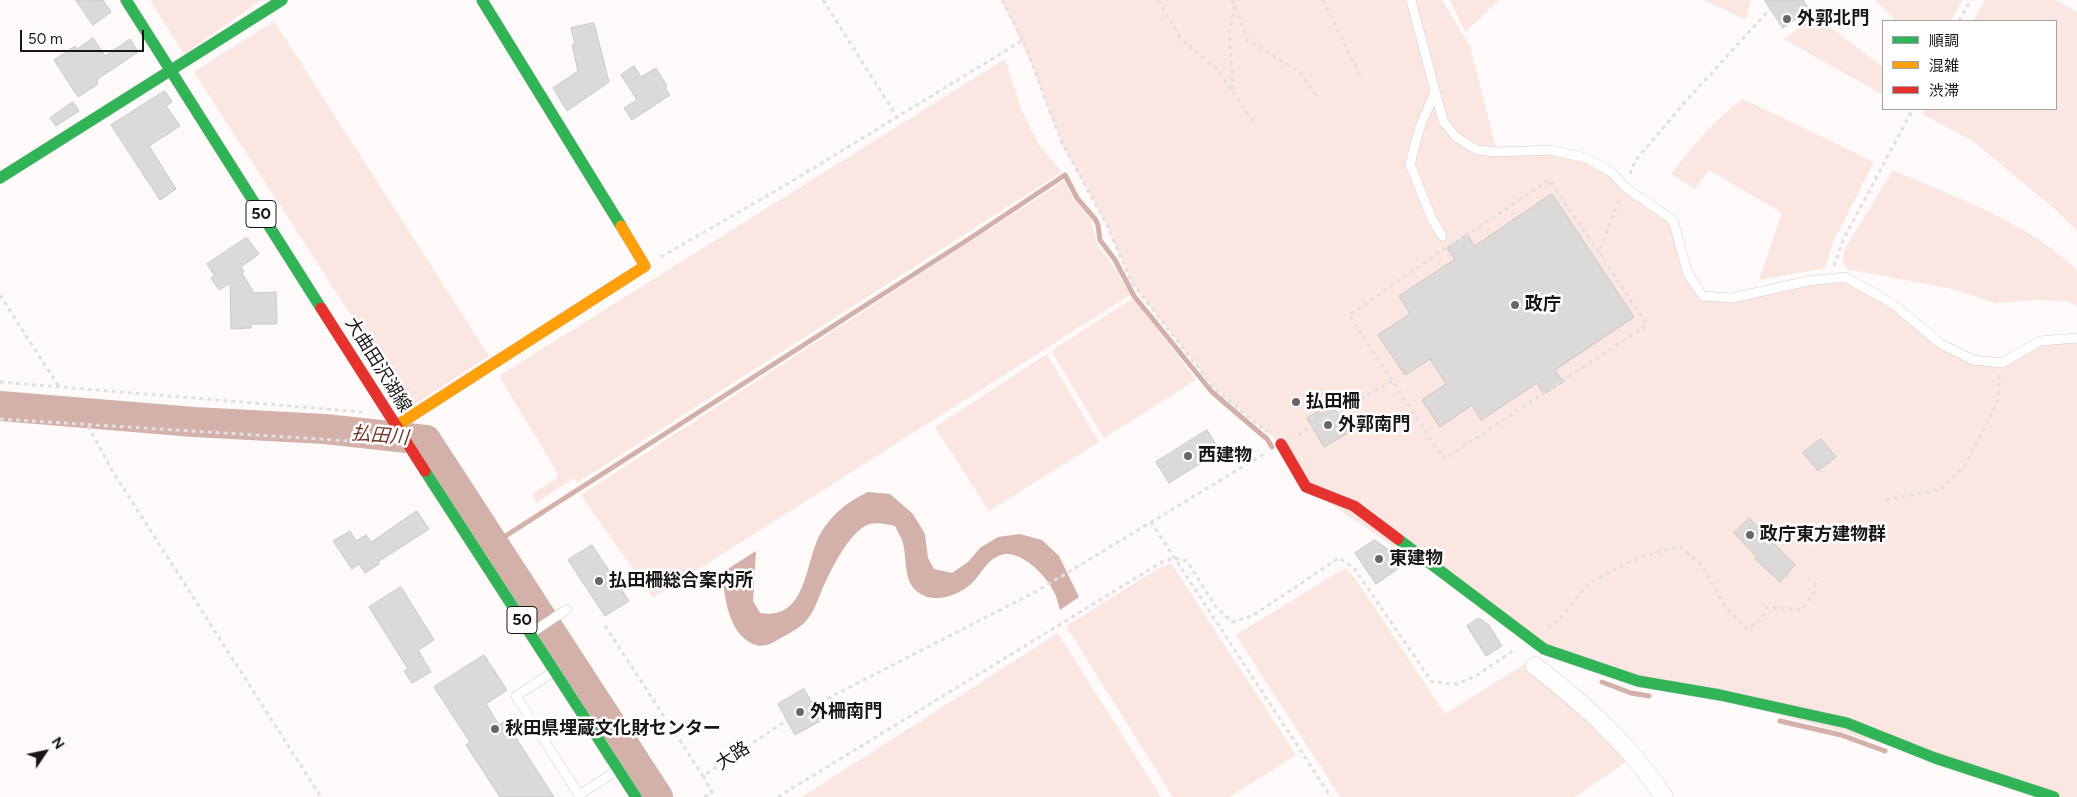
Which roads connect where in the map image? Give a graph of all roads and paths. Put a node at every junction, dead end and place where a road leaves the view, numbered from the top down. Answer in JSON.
{"nodes":[{"id":1,"x":126,"y":0,"type":"edge"},
{"id":2,"x":282,"y":0,"type":"edge"},
{"id":3,"x":482,"y":0,"type":"edge"},
{"id":4,"x":823,"y":0,"type":"edge"},
{"id":5,"x":1002,"y":0,"type":"edge"},
{"id":6,"x":1158,"y":0,"type":"edge"},
{"id":7,"x":1232,"y":0,"type":"edge"},
{"id":8,"x":1323,"y":0,"type":"edge"},
{"id":9,"x":1411,"y":0,"type":"edge"},
{"id":10,"x":1971,"y":0,"type":"edge"},
{"id":11,"x":1236,"y":6,"type":"junction"},
{"id":12,"x":1770,"y":9,"type":"dead end"},
{"id":13,"x":1961,"y":20,"type":"edge"},
{"id":14,"x":1023,"y":40,"type":"junction"},
{"id":15,"x":171,"y":70,"type":"junction"},
{"id":16,"x":1360,"y":76,"type":"dead end"},
{"id":17,"x":1233,"y":92,"type":"junction"},
{"id":18,"x":1435,"y":92,"type":"junction"},
{"id":19,"x":1318,"y":98,"type":"dead end"},
{"id":20,"x":1912,"y":110,"type":"edge"},
{"id":21,"x":897,"y":117,"type":"junction"},
{"id":22,"x":1253,"y":121,"type":"dead end"},
{"id":23,"x":0,"y":178,"type":"edge"},
{"id":24,"x":1625,"y":187,"type":"junction"},
{"id":25,"x":1442,"y":236,"type":"dead end"},
{"id":26,"x":1599,"y":252,"type":"junction"},
{"id":27,"x":645,"y":266,"type":"junction"},
{"id":28,"x":1833,"y":278,"type":"junction"},
{"id":29,"x":0,"y":294,"type":"edge"},
{"id":30,"x":2077,"y":338,"type":"edge"},
{"id":31,"x":2002,"y":363,"type":"junction"},
{"id":32,"x":1392,"y":381,"type":"junction"},
{"id":33,"x":0,"y":382,"type":"edge"},
{"id":34,"x":59,"y":387,"type":"junction"},
{"id":35,"x":381,"y":402,"type":"junction"},
{"id":36,"x":0,"y":419,"type":"edge"},
{"id":37,"x":88,"y":426,"type":"junction"},
{"id":38,"x":396,"y":427,"type":"junction"},
{"id":39,"x":407,"y":444,"type":"junction"},
{"id":40,"x":1281,"y":444,"type":"junction"},
{"id":41,"x":1886,"y":500,"type":"dead end"},
{"id":42,"x":1151,"y":522,"type":"junction"},
{"id":43,"x":1174,"y":558,"type":"junction"},
{"id":44,"x":1816,"y":578,"type":"dead end"},
{"id":45,"x":567,"y":609,"type":"dead end"},
{"id":46,"x":605,"y":626,"type":"dead end"},
{"id":47,"x":530,"y":634,"type":"junction"},
{"id":48,"x":1531,"y":638,"type":"junction"},
{"id":49,"x":1513,"y":651,"type":"dead end"},
{"id":50,"x":1535,"y":666,"type":"dead end"},
{"id":51,"x":555,"y":671,"type":"junction"},
{"id":52,"x":813,"y":706,"type":"dead end"},
{"id":53,"x":787,"y":720,"type":"dead end"},
{"id":54,"x":618,"y":769,"type":"junction"},
{"id":55,"x":702,"y":776,"type":"junction"},
{"id":56,"x":712,"y":792,"type":"junction"},
{"id":57,"x":321,"y":797,"type":"edge"},
{"id":58,"x":636,"y":797,"type":"edge"},
{"id":59,"x":704,"y":797,"type":"edge"},
{"id":60,"x":716,"y":797,"type":"edge"},
{"id":61,"x":778,"y":797,"type":"edge"},
{"id":62,"x":1332,"y":797,"type":"edge"},
{"id":63,"x":1664,"y":797,"type":"edge"},
{"id":64,"x":2054,"y":797,"type":"edge"}],
"edges":[{"from":1,"to":15,"type":"street","name":"大曲田沢湖線","number":"50"},
{"from":2,"to":15,"type":"street"},
{"from":3,"to":27,"type":"street"},
{"from":4,"to":21,"type":"path"},
{"from":5,"to":14,"type":"path"},
{"from":6,"to":17,"type":"path"},
{"from":7,"to":11,"type":"path"},
{"from":8,"to":16,"type":"path"},
{"from":9,"to":18,"type":"lane"},
{"from":10,"to":13,"type":"path"},
{"from":11,"to":17,"type":"path"},
{"from":11,"to":19,"type":"path"},
{"from":12,"to":24,"type":"path"},
{"from":14,"to":21,"type":"path"},
{"from":14,"to":40,"type":"path"},
{"from":15,"to":23,"type":"street"},
{"from":15,"to":35,"type":"street","name":"大曲田沢湖線","number":"50"},
{"from":17,"to":22,"type":"path"},
{"from":18,"to":24,"type":"lane"},
{"from":18,"to":25,"type":"lane"},
{"from":20,"to":28,"type":"path"},
{"from":21,"to":27,"type":"path"},
{"from":24,"to":26,"type":"path"},
{"from":24,"to":28,"type":"lane"},
{"from":26,"to":32,"type":"path"},
{"from":26,"to":32,"type":"path"},
{"from":27,"to":38,"type":"street"},
{"from":28,"to":31,"type":"lane"},
{"from":29,"to":34,"type":"path"},
{"from":30,"to":31,"type":"lane"},
{"from":31,"to":41,"type":"path"},
{"from":32,"to":40,"type":"path"},
{"from":33,"to":34,"type":"path"},
{"from":34,"to":35,"type":"path"},
{"from":35,"to":38,"type":"street","name":"大曲田沢湖線","number":"50"},
{"from":36,"to":37,"type":"path"},
{"from":37,"to":39,"type":"path"},
{"from":37,"to":57,"type":"path"},
{"from":38,"to":39,"type":"street","name":"大曲田沢湖線","number":"50"},
{"from":39,"to":47,"type":"street","name":"大曲田沢湖線","number":"50"},
{"from":40,"to":42,"type":"path"},
{"from":40,"to":48,"type":"street"},
{"from":42,"to":43,"type":"path"},
{"from":42,"to":52,"type":"path"},
{"from":43,"to":49,"type":"path"},
{"from":43,"to":61,"type":"path"},
{"from":43,"to":62,"type":"path"},
{"from":44,"to":48,"type":"path"},
{"from":45,"to":47,"type":"lane"},
{"from":46,"to":55,"type":"path"},
{"from":47,"to":51,"type":"street","name":"大曲田沢湖線","number":"50"},
{"from":48,"to":64,"type":"street"},
{"from":50,"to":63,"type":"street"},
{"from":51,"to":54,"type":"street","name":"大曲田沢湖線","number":"50"},
{"from":51,"to":54,"type":"lane"},
{"from":53,"to":55,"type":"path","name":"大路"},
{"from":54,"to":58,"type":"street","name":"大曲田沢湖線","number":"50"},
{"from":55,"to":56,"type":"path","name":"大路"},
{"from":56,"to":59,"type":"path","name":"大路"},
{"from":56,"to":60,"type":"path"}]}
